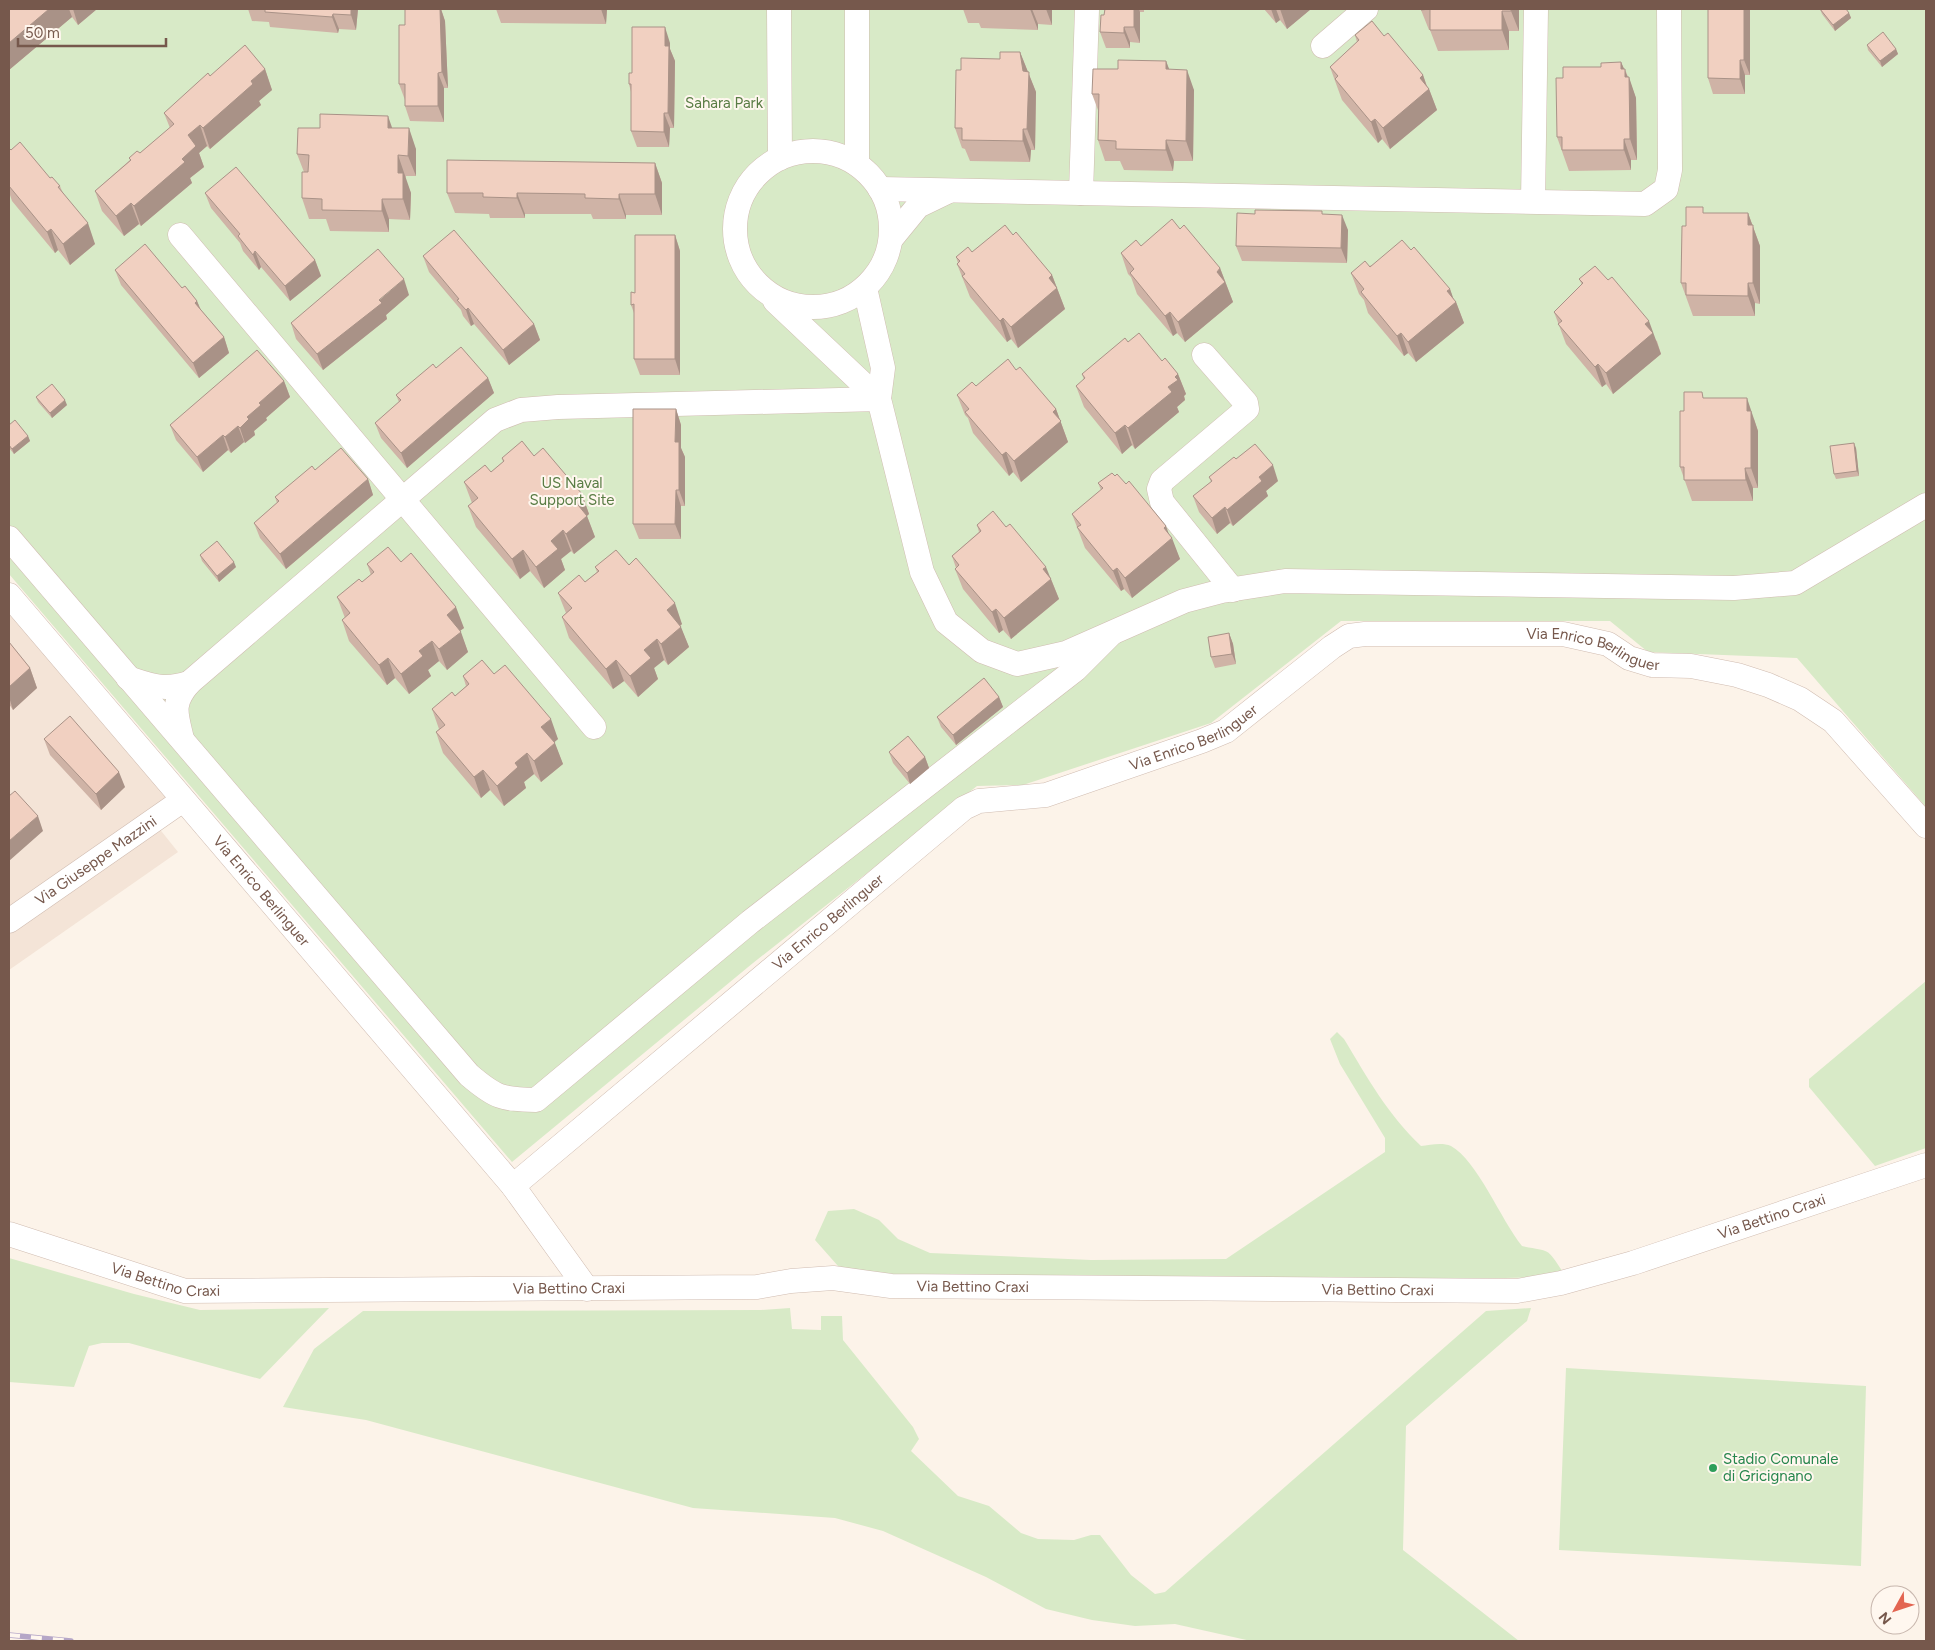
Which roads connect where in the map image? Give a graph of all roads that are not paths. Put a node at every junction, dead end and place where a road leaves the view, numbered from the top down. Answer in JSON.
{"nodes":[{"id":1,"x":779,"y":9,"type":"edge"},
{"id":2,"x":857,"y":9,"type":"edge"},
{"id":3,"x":1087,"y":9,"type":"edge"},
{"id":4,"x":1366,"y":9,"type":"edge"},
{"id":5,"x":1536,"y":9,"type":"edge"},
{"id":6,"x":1669,"y":9,"type":"edge"},
{"id":7,"x":1323,"y":46,"type":"dead end"},
{"id":8,"x":780,"y":158,"type":"junction"},
{"id":9,"x":857,"y":164,"type":"junction"},
{"id":10,"x":880,"y":189,"type":"junction"},
{"id":11,"x":951,"y":190,"type":"junction"},
{"id":12,"x":1081,"y":193,"type":"junction"},
{"id":13,"x":1533,"y":201,"type":"junction"},
{"id":14,"x":180,"y":236,"type":"dead end"},
{"id":15,"x":891,"y":239,"type":"junction"},
{"id":16,"x":760,"y":286,"type":"junction"},
{"id":17,"x":864,"y":288,"type":"junction"},
{"id":18,"x":1204,"y":354,"type":"dead end"},
{"id":19,"x":879,"y":399,"type":"junction"},
{"id":20,"x":402,"y":500,"type":"junction"},
{"id":21,"x":1926,"y":505,"type":"edge"},
{"id":22,"x":9,"y":538,"type":"edge"},
{"id":23,"x":1233,"y":590,"type":"junction"},
{"id":24,"x":9,"y":595,"type":"edge"},
{"id":25,"x":1111,"y":634,"type":"junction"},
{"id":26,"x":128,"y":678,"type":"junction"},
{"id":27,"x":189,"y":683,"type":"junction"},
{"id":28,"x":594,"y":727,"type":"dead end"},
{"id":29,"x":183,"y":742,"type":"junction"},
{"id":30,"x":183,"y":800,"type":"junction"},
{"id":31,"x":1926,"y":826,"type":"edge"},
{"id":32,"x":9,"y":921,"type":"edge"},
{"id":33,"x":1926,"y":1165,"type":"edge"},
{"id":34,"x":513,"y":1186,"type":"junction"},
{"id":35,"x":9,"y":1234,"type":"edge"},
{"id":36,"x":587,"y":1289,"type":"junction"}],
"edges":[{"from":1,"to":8,"type":"street"},
{"from":2,"to":9,"type":"street"},
{"from":3,"to":12,"type":"street"},
{"from":4,"to":7,"type":"street"},
{"from":5,"to":13,"type":"street"},
{"from":6,"to":13,"type":"street"},
{"from":8,"to":9,"type":"street"},
{"from":8,"to":16,"type":"street"},
{"from":9,"to":10,"type":"street"},
{"from":10,"to":11,"type":"street"},
{"from":10,"to":15,"type":"street"},
{"from":11,"to":12,"type":"street"},
{"from":11,"to":15,"type":"street"},
{"from":12,"to":13,"type":"street"},
{"from":14,"to":20,"type":"street"},
{"from":15,"to":17,"type":"street"},
{"from":16,"to":17,"type":"street"},
{"from":16,"to":19,"type":"street"},
{"from":17,"to":19,"type":"street"},
{"from":18,"to":23,"type":"street"},
{"from":19,"to":20,"type":"street"},
{"from":19,"to":25,"type":"street"},
{"from":20,"to":27,"type":"street"},
{"from":20,"to":28,"type":"street"},
{"from":21,"to":23,"type":"street"},
{"from":22,"to":26,"type":"street"},
{"from":23,"to":25,"type":"street"},
{"from":24,"to":30,"type":"street","name":"Via Enrico Berlinguer"},
{"from":25,"to":29,"type":"street"},
{"from":26,"to":27,"type":"street"},
{"from":26,"to":29,"type":"street"},
{"from":27,"to":29,"type":"street"},
{"from":30,"to":32,"type":"street","name":"Via Giuseppe Mazzini"},
{"from":30,"to":34,"type":"street","name":"Via Enrico Berlinguer"},
{"from":31,"to":34,"type":"street","name":"Via Enrico Berlinguer"},
{"from":33,"to":36,"type":"street","name":"Via Bettino Craxi"},
{"from":34,"to":36,"type":"street","name":"Via Enrico Berlinguer"},
{"from":35,"to":36,"type":"street","name":"Via Bettino Craxi"}]}
